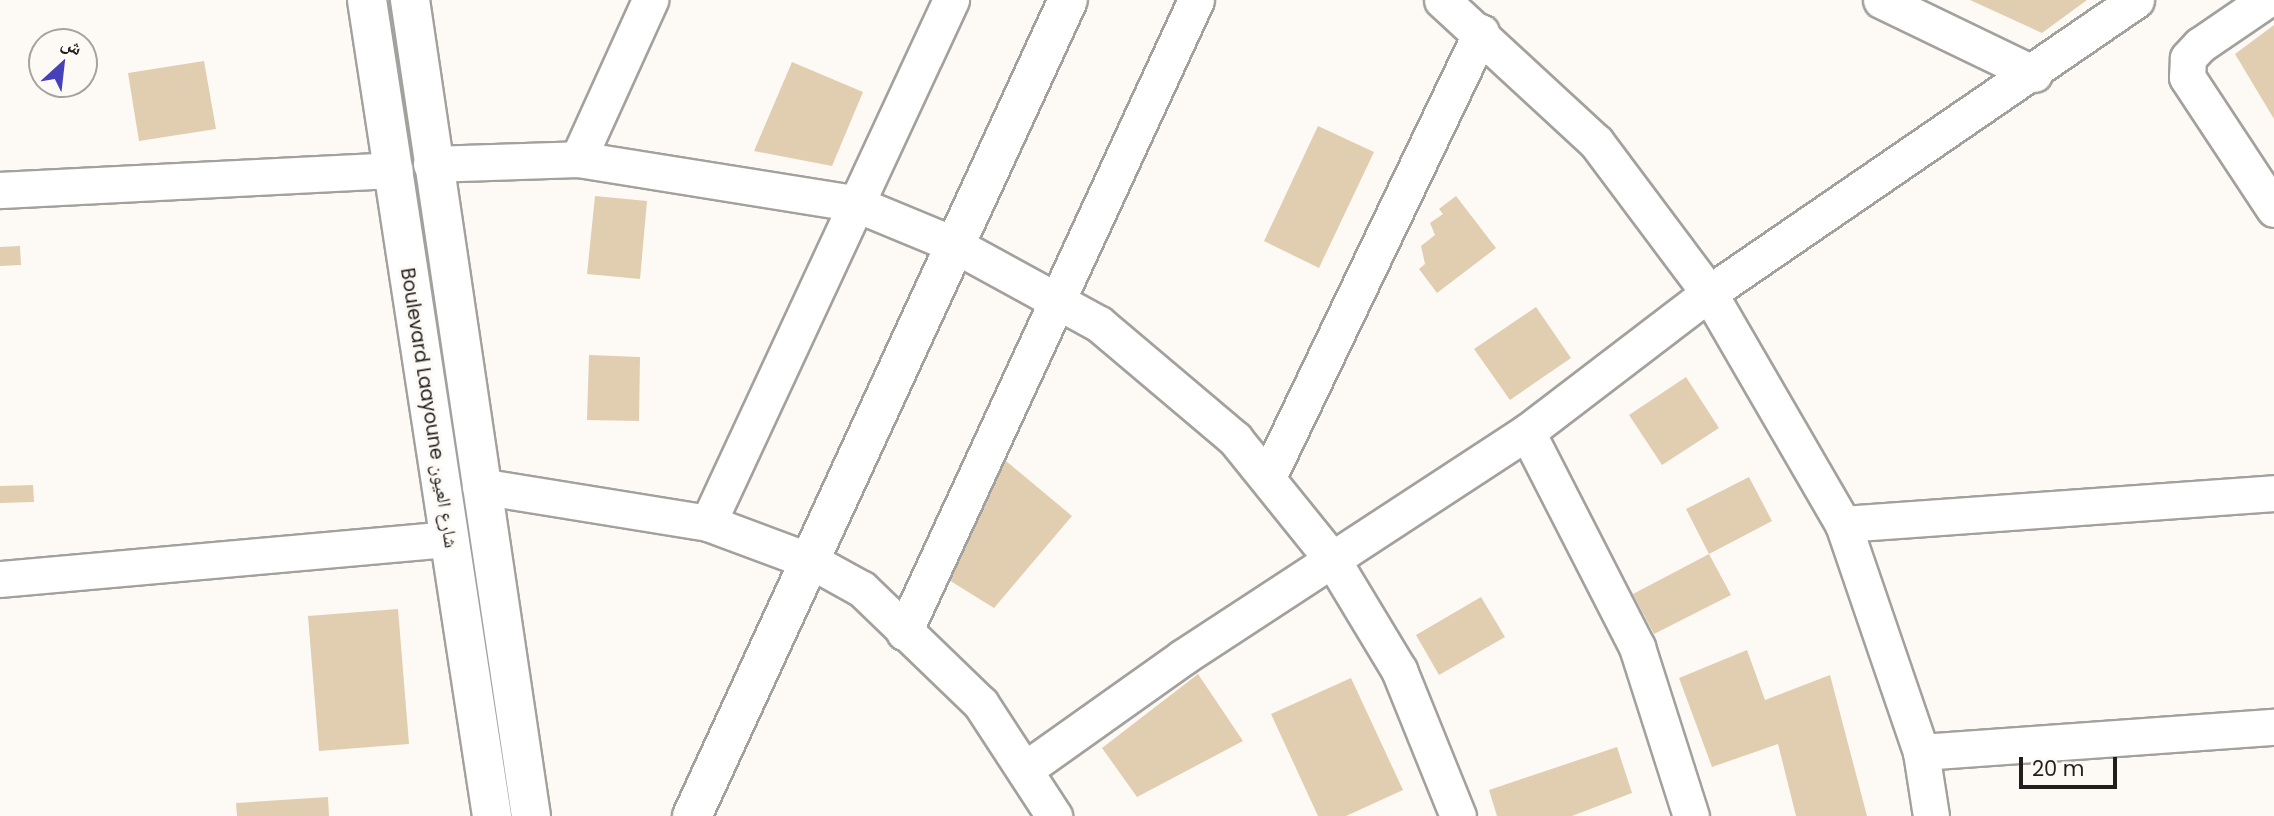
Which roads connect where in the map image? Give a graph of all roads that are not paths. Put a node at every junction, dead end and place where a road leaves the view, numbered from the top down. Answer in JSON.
{"nodes":[{"id":1,"x":367,"y":0,"type":"edge"},
{"id":2,"x":410,"y":0,"type":"edge"},
{"id":3,"x":650,"y":0,"type":"edge"},
{"id":4,"x":951,"y":0,"type":"edge"},
{"id":5,"x":1068,"y":0,"type":"edge"},
{"id":6,"x":1196,"y":0,"type":"edge"},
{"id":7,"x":1442,"y":0,"type":"edge"},
{"id":8,"x":1881,"y":0,"type":"edge"},
{"id":9,"x":2136,"y":0,"type":"edge"},
{"id":10,"x":2266,"y":0,"type":"edge"},
{"id":11,"x":1481,"y":32,"type":"junction"},
{"id":12,"x":2034,"y":74,"type":"junction"},
{"id":13,"x":578,"y":159,"type":"junction"},
{"id":14,"x":431,"y":164,"type":"junction"},
{"id":15,"x":394,"y":170,"type":"junction"},
{"id":16,"x":0,"y":190,"type":"edge"},
{"id":17,"x":854,"y":203,"type":"junction"},
{"id":18,"x":2274,"y":208,"type":"edge"},
{"id":19,"x":953,"y":244,"type":"junction"},
{"id":20,"x":1709,"y":293,"type":"junction"},
{"id":21,"x":1056,"y":296,"type":"junction"},
{"id":22,"x":1527,"y":432,"type":"junction"},
{"id":23,"x":1269,"y":475,"type":"junction"},
{"id":24,"x":480,"y":486,"type":"junction"},
{"id":25,"x":2274,"y":493,"type":"edge"},
{"id":26,"x":708,"y":523,"type":"junction"},
{"id":27,"x":1843,"y":524,"type":"junction"},
{"id":28,"x":449,"y":540,"type":"junction"},
{"id":29,"x":1332,"y":559,"type":"junction"},
{"id":30,"x":813,"y":562,"type":"junction"},
{"id":31,"x":0,"y":579,"type":"edge"},
{"id":32,"x":904,"y":632,"type":"junction"},
{"id":33,"x":2274,"y":727,"type":"edge"},
{"id":34,"x":1921,"y":752,"type":"junction"},
{"id":35,"x":1027,"y":768,"type":"junction"},
{"id":36,"x":492,"y":816,"type":"edge"},
{"id":37,"x":531,"y":816,"type":"edge"},
{"id":38,"x":692,"y":816,"type":"edge"},
{"id":39,"x":1055,"y":816,"type":"edge"},
{"id":40,"x":1458,"y":816,"type":"edge"},
{"id":41,"x":1691,"y":816,"type":"edge"},
{"id":42,"x":1931,"y":816,"type":"edge"}],
"edges":[{"from":1,"to":15,"type":"street","name":"Boulevard Laayoune شارع العيون"},
{"from":2,"to":14,"type":"street","name":"Boulevard Laayoune شارع العيون"},
{"from":3,"to":13,"type":"street"},
{"from":4,"to":17,"type":"street"},
{"from":5,"to":19,"type":"street"},
{"from":6,"to":21,"type":"street"},
{"from":7,"to":11,"type":"street"},
{"from":8,"to":12,"type":"street"},
{"from":9,"to":12,"type":"street"},
{"from":10,"to":18,"type":"street"},
{"from":11,"to":20,"type":"street"},
{"from":11,"to":23,"type":"street"},
{"from":12,"to":20,"type":"street"},
{"from":13,"to":14,"type":"street"},
{"from":13,"to":17,"type":"street"},
{"from":14,"to":24,"type":"street","name":"Boulevard Laayoune شارع العيون"},
{"from":15,"to":16,"type":"street"},
{"from":15,"to":28,"type":"street","name":"Boulevard Laayoune شارع العيون"},
{"from":17,"to":19,"type":"street"},
{"from":17,"to":26,"type":"street"},
{"from":19,"to":21,"type":"street"},
{"from":19,"to":30,"type":"street"},
{"from":20,"to":22,"type":"street"},
{"from":20,"to":27,"type":"street"},
{"from":21,"to":23,"type":"street"},
{"from":21,"to":32,"type":"street"},
{"from":22,"to":29,"type":"street"},
{"from":22,"to":41,"type":"street"},
{"from":23,"to":29,"type":"street"},
{"from":24,"to":26,"type":"street"},
{"from":24,"to":37,"type":"street","name":"Boulevard Laayoune شارع العيون"},
{"from":25,"to":27,"type":"street"},
{"from":26,"to":30,"type":"street"},
{"from":27,"to":34,"type":"street"},
{"from":28,"to":31,"type":"street"},
{"from":28,"to":36,"type":"street","name":"Boulevard Laayoune شارع العيون"},
{"from":29,"to":35,"type":"street"},
{"from":29,"to":40,"type":"street"},
{"from":30,"to":32,"type":"street"},
{"from":30,"to":38,"type":"street"},
{"from":32,"to":35,"type":"street"},
{"from":33,"to":34,"type":"street"},
{"from":34,"to":42,"type":"street"},
{"from":35,"to":39,"type":"street"}]}
